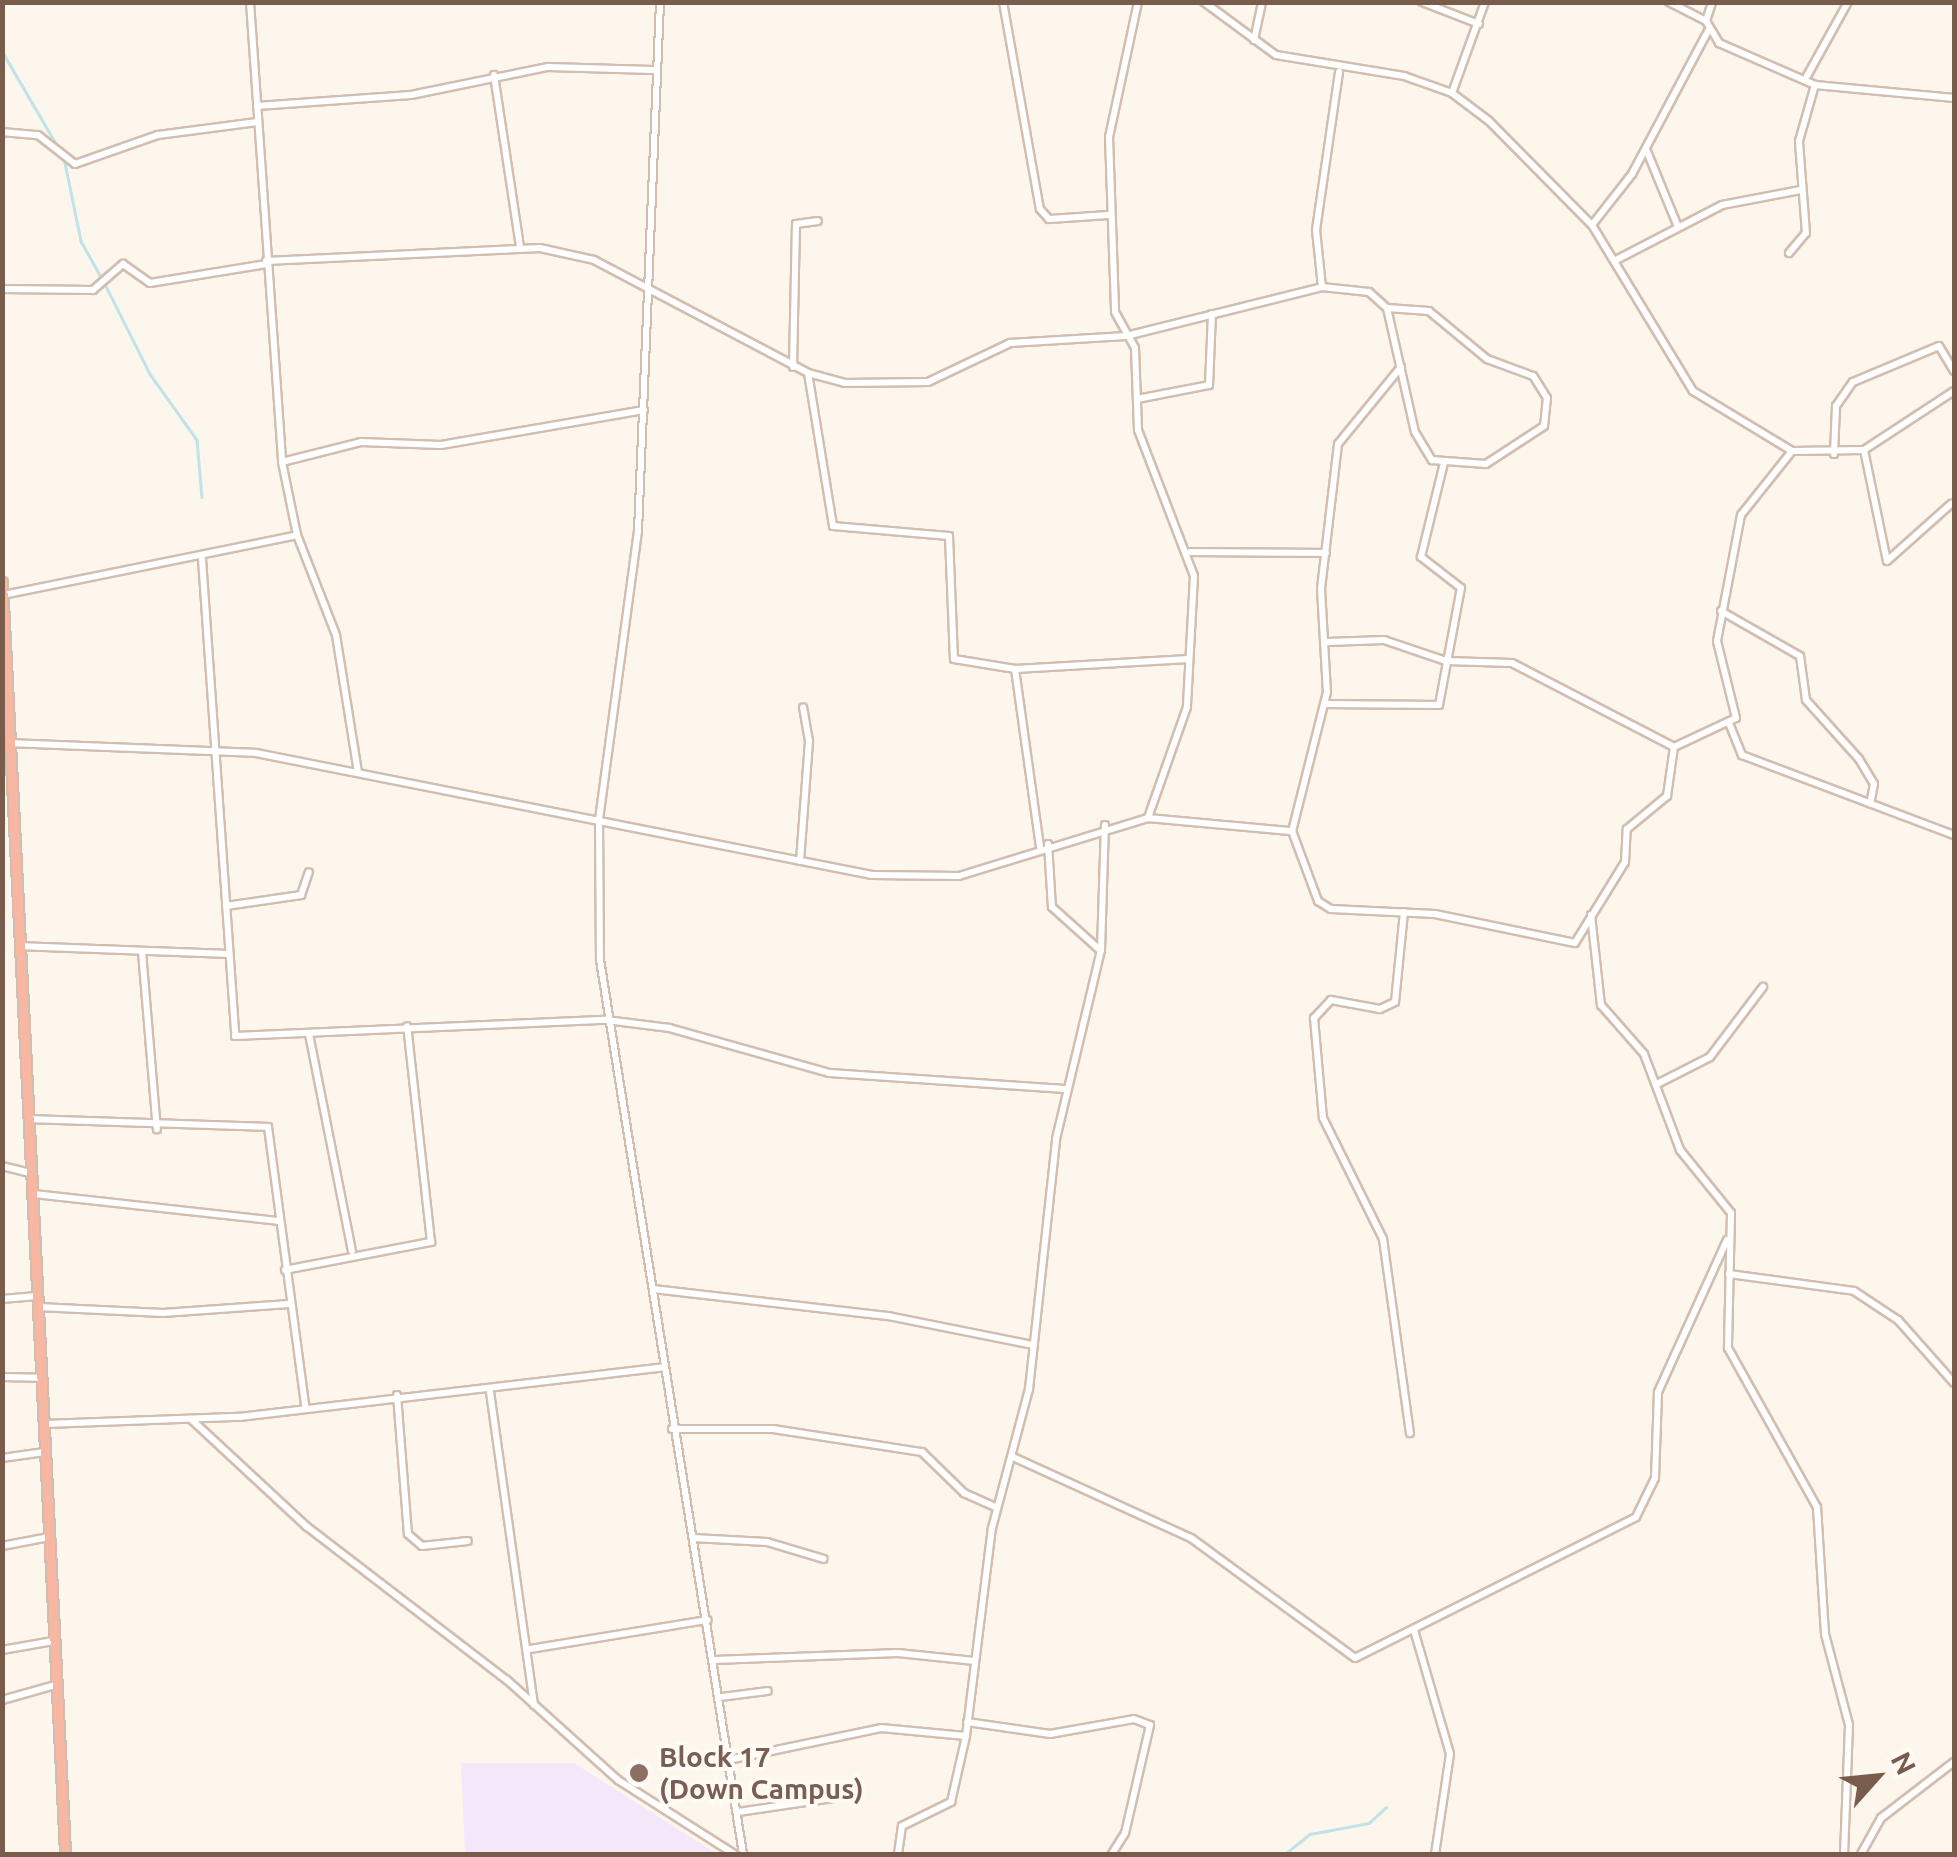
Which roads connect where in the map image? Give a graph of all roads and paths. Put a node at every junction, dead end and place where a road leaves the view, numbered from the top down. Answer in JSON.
{"nodes":[{"id":1,"x":250,"y":2,"type":"edge"},
{"id":2,"x":660,"y":2,"type":"edge"},
{"id":3,"x":1003,"y":2,"type":"edge"},
{"id":4,"x":1138,"y":2,"type":"edge"},
{"id":5,"x":1204,"y":2,"type":"edge"},
{"id":6,"x":1262,"y":2,"type":"edge"},
{"id":7,"x":1422,"y":2,"type":"edge"},
{"id":8,"x":1485,"y":2,"type":"edge"},
{"id":9,"x":1669,"y":2,"type":"edge"},
{"id":10,"x":1712,"y":2,"type":"edge"},
{"id":11,"x":1848,"y":2,"type":"edge"},
{"id":12,"x":1706,"y":21,"type":"junction"},
{"id":13,"x":1479,"y":24,"type":"junction"},
{"id":14,"x":1708,"y":32,"type":"junction"},
{"id":15,"x":1254,"y":41,"type":"junction"},
{"id":16,"x":653,"y":70,"type":"junction"},
{"id":17,"x":1339,"y":72,"type":"junction"},
{"id":18,"x":494,"y":75,"type":"junction"},
{"id":19,"x":1808,"y":76,"type":"junction"},
{"id":20,"x":1815,"y":85,"type":"junction"},
{"id":21,"x":1452,"y":93,"type":"junction"},
{"id":22,"x":1954,"y":98,"type":"edge"},
{"id":23,"x":257,"y":106,"type":"junction"},
{"id":24,"x":257,"y":122,"type":"junction"},
{"id":25,"x":2,"y":132,"type":"edge"},
{"id":26,"x":1646,"y":148,"type":"junction"},
{"id":27,"x":1801,"y":190,"type":"junction"},
{"id":28,"x":1108,"y":215,"type":"junction"},
{"id":29,"x":818,"y":221,"type":"dead end"},
{"id":30,"x":1592,"y":225,"type":"junction"},
{"id":31,"x":1678,"y":227,"type":"junction"},
{"id":32,"x":520,"y":246,"type":"junction"},
{"id":33,"x":1789,"y":254,"type":"dead end"},
{"id":34,"x":1616,"y":260,"type":"junction"},
{"id":35,"x":266,"y":262,"type":"junction"},
{"id":36,"x":1322,"y":288,"type":"junction"},
{"id":37,"x":2,"y":289,"type":"edge"},
{"id":38,"x":651,"y":296,"type":"junction"},
{"id":39,"x":1387,"y":308,"type":"junction"},
{"id":40,"x":1212,"y":314,"type":"junction"},
{"id":41,"x":1126,"y":336,"type":"junction"},
{"id":42,"x":793,"y":367,"type":"junction"},
{"id":43,"x":1401,"y":367,"type":"junction"},
{"id":44,"x":1954,"y":371,"type":"edge"},
{"id":45,"x":808,"y":373,"type":"junction"},
{"id":46,"x":1954,"y":392,"type":"edge"},
{"id":47,"x":1136,"y":399,"type":"junction"},
{"id":48,"x":644,"y":410,"type":"junction"},
{"id":49,"x":1864,"y":450,"type":"junction"},
{"id":50,"x":1792,"y":451,"type":"junction"},
{"id":51,"x":1834,"y":454,"type":"junction"},
{"id":52,"x":282,"y":462,"type":"junction"},
{"id":53,"x":1444,"y":463,"type":"junction"},
{"id":54,"x":1951,"y":504,"type":"dead end"},
{"id":55,"x":297,"y":535,"type":"junction"},
{"id":56,"x":1190,"y":552,"type":"junction"},
{"id":57,"x":1326,"y":552,"type":"junction"},
{"id":58,"x":202,"y":560,"type":"junction"},
{"id":59,"x":2,"y":582,"type":"edge"},
{"id":60,"x":4,"y":594,"type":"edge"},
{"id":61,"x":1721,"y":611,"type":"junction"},
{"id":62,"x":1328,"y":642,"type":"junction"},
{"id":63,"x":1189,"y":659,"type":"junction"},
{"id":64,"x":1446,"y":661,"type":"junction"},
{"id":65,"x":1015,"y":669,"type":"junction"},
{"id":66,"x":1325,"y":704,"type":"junction"},
{"id":67,"x":802,"y":708,"type":"dead end"},
{"id":68,"x":1729,"y":723,"type":"junction"},
{"id":69,"x":10,"y":743,"type":"junction"},
{"id":70,"x":1674,"y":746,"type":"junction"},
{"id":71,"x":218,"y":753,"type":"junction"},
{"id":72,"x":7,"y":772,"type":"edge"},
{"id":73,"x":358,"y":772,"type":"junction"},
{"id":74,"x":1870,"y":804,"type":"junction"},
{"id":75,"x":1148,"y":818,"type":"junction"},
{"id":76,"x":599,"y":820,"type":"junction"},
{"id":77,"x":1106,"y":825,"type":"junction"},
{"id":78,"x":1292,"y":831,"type":"junction"},
{"id":79,"x":1954,"y":835,"type":"edge"},
{"id":80,"x":1044,"y":845,"type":"junction"},
{"id":81,"x":800,"y":861,"type":"junction"},
{"id":82,"x":309,"y":872,"type":"dead end"},
{"id":83,"x":226,"y":906,"type":"junction"},
{"id":84,"x":1404,"y":912,"type":"junction"},
{"id":85,"x":1590,"y":913,"type":"junction"},
{"id":86,"x":20,"y":946,"type":"junction"},
{"id":87,"x":1101,"y":950,"type":"junction"},
{"id":88,"x":142,"y":952,"type":"junction"},
{"id":89,"x":227,"y":954,"type":"junction"},
{"id":90,"x":1762,"y":987,"type":"dead end"},
{"id":91,"x":606,"y":1020,"type":"junction"},
{"id":92,"x":408,"y":1026,"type":"junction"},
{"id":93,"x":309,"y":1034,"type":"junction"},
{"id":94,"x":1658,"y":1084,"type":"junction"},
{"id":95,"x":1065,"y":1089,"type":"junction"},
{"id":96,"x":30,"y":1119,"type":"junction"},
{"id":97,"x":157,"y":1129,"type":"junction"},
{"id":98,"x":2,"y":1166,"type":"edge"},
{"id":99,"x":32,"y":1173,"type":"junction"},
{"id":100,"x":34,"y":1194,"type":"junction"},
{"id":101,"x":278,"y":1221,"type":"junction"},
{"id":102,"x":1728,"y":1238,"type":"junction"},
{"id":103,"x":352,"y":1251,"type":"junction"},
{"id":104,"x":285,"y":1270,"type":"junction"},
{"id":105,"x":1729,"y":1274,"type":"junction"},
{"id":106,"x":654,"y":1289,"type":"junction"},
{"id":107,"x":2,"y":1299,"type":"edge"},
{"id":108,"x":38,"y":1302,"type":"junction"},
{"id":109,"x":289,"y":1304,"type":"junction"},
{"id":110,"x":1033,"y":1346,"type":"junction"},
{"id":111,"x":663,"y":1367,"type":"junction"},
{"id":112,"x":2,"y":1378,"type":"edge"},
{"id":113,"x":42,"y":1378,"type":"junction"},
{"id":114,"x":1954,"y":1383,"type":"edge"},
{"id":115,"x":490,"y":1392,"type":"junction"},
{"id":116,"x":397,"y":1396,"type":"junction"},
{"id":117,"x":306,"y":1406,"type":"junction"},
{"id":118,"x":192,"y":1420,"type":"junction"},
{"id":119,"x":44,"y":1424,"type":"junction"},
{"id":120,"x":672,"y":1429,"type":"junction"},
{"id":121,"x":1410,"y":1433,"type":"dead end"},
{"id":122,"x":46,"y":1452,"type":"junction"},
{"id":123,"x":1013,"y":1457,"type":"junction"},
{"id":124,"x":2,"y":1458,"type":"edge"},
{"id":125,"x":998,"y":1508,"type":"junction"},
{"id":126,"x":50,"y":1537,"type":"junction"},
{"id":127,"x":692,"y":1538,"type":"junction"},
{"id":128,"x":468,"y":1541,"type":"dead end"},
{"id":129,"x":2,"y":1546,"type":"edge"},
{"id":130,"x":824,"y":1559,"type":"dead end"},
{"id":131,"x":708,"y":1620,"type":"junction"},
{"id":132,"x":1414,"y":1630,"type":"junction"},
{"id":133,"x":53,"y":1641,"type":"junction"},
{"id":134,"x":530,"y":1649,"type":"junction"},
{"id":135,"x":2,"y":1650,"type":"edge"},
{"id":136,"x":714,"y":1660,"type":"junction"},
{"id":137,"x":976,"y":1661,"type":"junction"},
{"id":138,"x":55,"y":1685,"type":"junction"},
{"id":139,"x":768,"y":1691,"type":"dead end"},
{"id":140,"x":721,"y":1697,"type":"junction"},
{"id":141,"x":2,"y":1700,"type":"edge"},
{"id":142,"x":534,"y":1705,"type":"junction"},
{"id":143,"x":968,"y":1722,"type":"junction"},
{"id":144,"x":966,"y":1736,"type":"junction"},
{"id":145,"x":732,"y":1759,"type":"junction"},
{"id":146,"x":1954,"y":1762,"type":"edge"},
{"id":147,"x":833,"y":1798,"type":"dead end"},
{"id":148,"x":738,"y":1812,"type":"junction"},
{"id":149,"x":65,"y":1854,"type":"edge"},
{"id":150,"x":734,"y":1854,"type":"edge"},
{"id":151,"x":744,"y":1854,"type":"edge"},
{"id":152,"x":898,"y":1854,"type":"edge"},
{"id":153,"x":1112,"y":1854,"type":"edge"},
{"id":154,"x":1435,"y":1854,"type":"edge"},
{"id":155,"x":1844,"y":1854,"type":"edge"},
{"id":156,"x":1861,"y":1854,"type":"edge"}],
"edges":[{"from":1,"to":23,"type":"street"},
{"from":2,"to":16,"type":"street"},
{"from":3,"to":28,"type":"street"},
{"from":4,"to":28,"type":"street"},
{"from":5,"to":15,"type":"street"},
{"from":6,"to":15,"type":"street"},
{"from":7,"to":13,"type":"street"},
{"from":8,"to":13,"type":"street"},
{"from":9,"to":12,"type":"street"},
{"from":10,"to":12,"type":"street"},
{"from":11,"to":19,"type":"street"},
{"from":12,"to":14,"type":"street"},
{"from":13,"to":21,"type":"street"},
{"from":14,"to":19,"type":"street"},
{"from":14,"to":26,"type":"street"},
{"from":15,"to":17,"type":"street"},
{"from":16,"to":18,"type":"street"},
{"from":16,"to":38,"type":"street"},
{"from":17,"to":21,"type":"street"},
{"from":17,"to":36,"type":"street"},
{"from":18,"to":23,"type":"street"},
{"from":18,"to":32,"type":"street"},
{"from":19,"to":20,"type":"street"},
{"from":20,"to":22,"type":"street"},
{"from":20,"to":27,"type":"street"},
{"from":21,"to":30,"type":"street"},
{"from":23,"to":24,"type":"street"},
{"from":24,"to":25,"type":"street"},
{"from":24,"to":35,"type":"street"},
{"from":26,"to":30,"type":"street"},
{"from":26,"to":31,"type":"street"},
{"from":27,"to":31,"type":"street"},
{"from":27,"to":33,"type":"street"},
{"from":28,"to":41,"type":"street"},
{"from":29,"to":42,"type":"street"},
{"from":30,"to":34,"type":"street"},
{"from":31,"to":34,"type":"street"},
{"from":32,"to":35,"type":"street"},
{"from":32,"to":38,"type":"street"},
{"from":34,"to":50,"type":"street"},
{"from":35,"to":37,"type":"street"},
{"from":35,"to":52,"type":"street"},
{"from":36,"to":39,"type":"street"},
{"from":36,"to":40,"type":"street"},
{"from":38,"to":42,"type":"street"},
{"from":38,"to":48,"type":"street"},
{"from":39,"to":43,"type":"street"},
{"from":39,"to":53,"type":"street"},
{"from":40,"to":41,"type":"street"},
{"from":40,"to":47,"type":"street"},
{"from":41,"to":45,"type":"street"},
{"from":41,"to":47,"type":"street"},
{"from":42,"to":45,"type":"street"},
{"from":43,"to":53,"type":"street"},
{"from":43,"to":57,"type":"street"},
{"from":44,"to":51,"type":"street"},
{"from":45,"to":65,"type":"street"},
{"from":46,"to":49,"type":"street"},
{"from":47,"to":56,"type":"street"},
{"from":48,"to":52,"type":"street"},
{"from":48,"to":76,"type":"street"},
{"from":49,"to":51,"type":"street"},
{"from":49,"to":54,"type":"street"},
{"from":50,"to":51,"type":"street"},
{"from":50,"to":61,"type":"street"},
{"from":52,"to":55,"type":"street"},
{"from":53,"to":64,"type":"street"},
{"from":55,"to":58,"type":"street"},
{"from":55,"to":73,"type":"street"},
{"from":56,"to":57,"type":"street"},
{"from":56,"to":63,"type":"street"},
{"from":57,"to":62,"type":"street"},
{"from":58,"to":60,"type":"street"},
{"from":58,"to":71,"type":"street"},
{"from":59,"to":60,"type":"highway"},
{"from":60,"to":69,"type":"highway"},
{"from":61,"to":68,"type":"street"},
{"from":61,"to":74,"type":"street"},
{"from":62,"to":64,"type":"street"},
{"from":62,"to":66,"type":"street"},
{"from":63,"to":65,"type":"street"},
{"from":63,"to":75,"type":"street"},
{"from":64,"to":66,"type":"street"},
{"from":64,"to":70,"type":"street"},
{"from":65,"to":80,"type":"street"},
{"from":66,"to":78,"type":"street"},
{"from":67,"to":81,"type":"street"},
{"from":68,"to":70,"type":"street"},
{"from":68,"to":74,"type":"street"},
{"from":69,"to":71,"type":"street"},
{"from":69,"to":72,"type":"highway"},
{"from":70,"to":85,"type":"street"},
{"from":71,"to":73,"type":"street"},
{"from":71,"to":83,"type":"street"},
{"from":72,"to":86,"type":"highway"},
{"from":73,"to":76,"type":"street"},
{"from":74,"to":79,"type":"street"},
{"from":75,"to":77,"type":"street"},
{"from":75,"to":78,"type":"street"},
{"from":76,"to":81,"type":"street"},
{"from":76,"to":91,"type":"street"},
{"from":77,"to":80,"type":"street"},
{"from":77,"to":87,"type":"street"},
{"from":78,"to":84,"type":"street"},
{"from":80,"to":81,"type":"street"},
{"from":80,"to":87,"type":"street"},
{"from":82,"to":83,"type":"street"},
{"from":83,"to":89,"type":"street"},
{"from":84,"to":85,"type":"street"},
{"from":84,"to":121,"type":"street"},
{"from":85,"to":94,"type":"street"},
{"from":86,"to":88,"type":"street"},
{"from":86,"to":96,"type":"highway"},
{"from":87,"to":95,"type":"street"},
{"from":88,"to":89,"type":"street"},
{"from":88,"to":97,"type":"street"},
{"from":89,"to":93,"type":"street"},
{"from":90,"to":94,"type":"street"},
{"from":91,"to":92,"type":"street"},
{"from":91,"to":95,"type":"street"},
{"from":91,"to":106,"type":"street"},
{"from":92,"to":93,"type":"street"},
{"from":92,"to":103,"type":"street"},
{"from":93,"to":103,"type":"street"},
{"from":94,"to":102,"type":"street"},
{"from":95,"to":110,"type":"street"},
{"from":96,"to":97,"type":"street"},
{"from":96,"to":99,"type":"highway"},
{"from":97,"to":101,"type":"street"},
{"from":98,"to":99,"type":"street"},
{"from":99,"to":100,"type":"highway"},
{"from":100,"to":101,"type":"street"},
{"from":100,"to":108,"type":"highway"},
{"from":101,"to":104,"type":"street"},
{"from":102,"to":105,"type":"street"},
{"from":102,"to":132,"type":"street"},
{"from":103,"to":104,"type":"street"},
{"from":104,"to":109,"type":"street"},
{"from":105,"to":114,"type":"street"},
{"from":105,"to":155,"type":"street"},
{"from":106,"to":110,"type":"street"},
{"from":106,"to":111,"type":"street"},
{"from":107,"to":108,"type":"street"},
{"from":108,"to":109,"type":"street"},
{"from":108,"to":113,"type":"highway"},
{"from":109,"to":117,"type":"street"},
{"from":110,"to":123,"type":"street"},
{"from":111,"to":115,"type":"street"},
{"from":111,"to":120,"type":"street"},
{"from":112,"to":113,"type":"street"},
{"from":113,"to":119,"type":"highway"},
{"from":115,"to":116,"type":"street"},
{"from":115,"to":134,"type":"street"},
{"from":116,"to":117,"type":"street"},
{"from":116,"to":128,"type":"street"},
{"from":117,"to":118,"type":"street"},
{"from":118,"to":119,"type":"street"},
{"from":118,"to":142,"type":"street"},
{"from":119,"to":122,"type":"highway"},
{"from":120,"to":125,"type":"street"},
{"from":120,"to":127,"type":"street"},
{"from":122,"to":124,"type":"street"},
{"from":122,"to":126,"type":"highway"},
{"from":123,"to":125,"type":"street"},
{"from":123,"to":132,"type":"street"},
{"from":125,"to":137,"type":"street"},
{"from":126,"to":129,"type":"street"},
{"from":126,"to":133,"type":"highway"},
{"from":127,"to":130,"type":"street"},
{"from":127,"to":131,"type":"street"},
{"from":131,"to":134,"type":"street"},
{"from":131,"to":136,"type":"street"},
{"from":132,"to":154,"type":"street"},
{"from":133,"to":135,"type":"street"},
{"from":133,"to":138,"type":"highway"},
{"from":134,"to":142,"type":"street"},
{"from":136,"to":137,"type":"street"},
{"from":136,"to":140,"type":"street"},
{"from":137,"to":143,"type":"street"},
{"from":138,"to":141,"type":"street"},
{"from":138,"to":149,"type":"highway"},
{"from":139,"to":140,"type":"street"},
{"from":140,"to":145,"type":"street"},
{"from":142,"to":150,"type":"street"},
{"from":143,"to":144,"type":"street"},
{"from":143,"to":153,"type":"street"},
{"from":144,"to":145,"type":"street"},
{"from":144,"to":152,"type":"street"},
{"from":145,"to":148,"type":"street"},
{"from":146,"to":156,"type":"street"},
{"from":147,"to":148,"type":"street"},
{"from":148,"to":151,"type":"street"}]}
